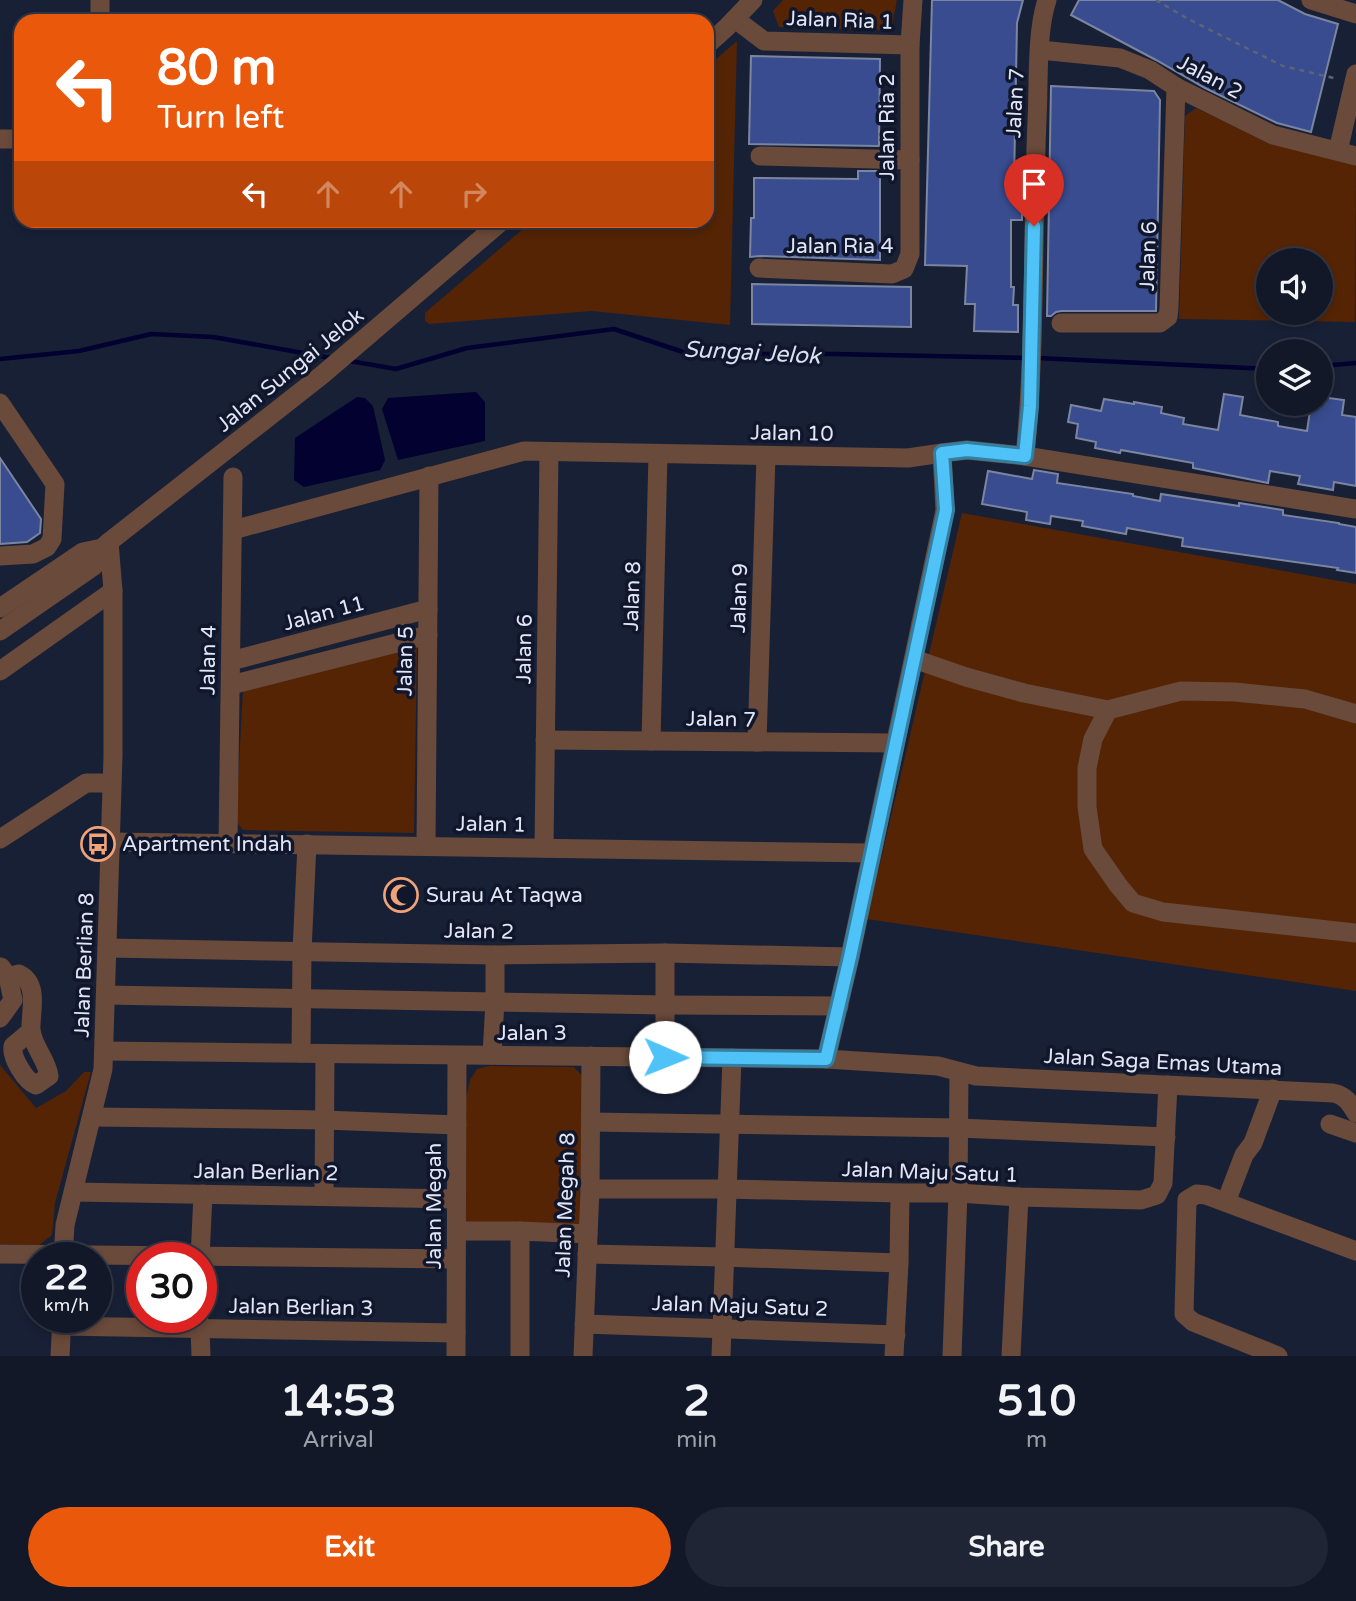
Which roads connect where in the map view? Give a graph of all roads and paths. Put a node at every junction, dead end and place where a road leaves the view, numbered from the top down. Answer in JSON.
{"nodes":[{"id":1,"x":753,"y":0,"type":"edge"},
{"id":2,"x":913,"y":0,"type":"edge"},
{"id":3,"x":1047,"y":0,"type":"edge"},
{"id":4,"x":1156,"y":0,"type":"edge"},
{"id":5,"x":1311,"y":0,"type":"edge"},
{"id":6,"x":1356,"y":14,"type":"edge"},
{"id":7,"x":735,"y":19,"type":"junction"},
{"id":8,"x":714,"y":38,"type":"edge"},
{"id":9,"x":910,"y":45,"type":"junction"},
{"id":10,"x":1040,"y":50,"type":"junction"},
{"id":11,"x":1355,"y":79,"type":"edge"},
{"id":12,"x":1176,"y":87,"type":"junction"},
{"id":13,"x":1347,"y":154,"type":"edge"},
{"id":14,"x":760,"y":156,"type":"dead end"},
{"id":15,"x":910,"y":160,"type":"junction"},
{"id":16,"x":494,"y":228,"type":"edge"},
{"id":17,"x":910,"y":254,"type":"joint"},
{"id":18,"x":759,"y":268,"type":"dead end"},
{"id":19,"x":1061,"y":323,"type":"dead end"},
{"id":20,"x":0,"y":403,"type":"edge"},
{"id":21,"x":549,"y":452,"type":"junction"},
{"id":22,"x":942,"y":453,"type":"junction"},
{"id":23,"x":659,"y":454,"type":"junction"},
{"id":24,"x":766,"y":456,"type":"junction"},
{"id":25,"x":1025,"y":456,"type":"junction"},
{"id":26,"x":233,"y":477,"type":"dead end"},
{"id":27,"x":429,"y":477,"type":"junction"},
{"id":28,"x":1356,"y":509,"type":"edge"},
{"id":29,"x":233,"y":530,"type":"junction"},
{"id":30,"x":106,"y":545,"type":"junction"},
{"id":31,"x":0,"y":556,"type":"edge"},
{"id":32,"x":113,"y":591,"type":"junction"},
{"id":33,"x":0,"y":608,"type":"edge"},
{"id":34,"x":428,"y":609,"type":"junction"},
{"id":35,"x":0,"y":631,"type":"edge"},
{"id":36,"x":428,"y":635,"type":"junction"},
{"id":37,"x":914,"y":659,"type":"junction"},
{"id":38,"x":231,"y":661,"type":"junction"},
{"id":39,"x":0,"y":671,"type":"edge"},
{"id":40,"x":231,"y":685,"type":"junction"},
{"id":41,"x":1108,"y":710,"type":"junction"},
{"id":42,"x":1356,"y":714,"type":"edge"},
{"id":43,"x":545,"y":740,"type":"junction"},
{"id":44,"x":651,"y":741,"type":"junction"},
{"id":45,"x":757,"y":742,"type":"junction"},
{"id":46,"x":895,"y":743,"type":"junction"},
{"id":47,"x":111,"y":783,"type":"junction"},
{"id":48,"x":0,"y":839,"type":"edge"},
{"id":49,"x":110,"y":842,"type":"junction"},
{"id":50,"x":228,"y":843,"type":"junction"},
{"id":51,"x":307,"y":844,"type":"junction"},
{"id":52,"x":426,"y":846,"type":"junction"},
{"id":53,"x":544,"y":848,"type":"junction"},
{"id":54,"x":872,"y":853,"type":"junction"},
{"id":55,"x":1356,"y":933,"type":"edge"},
{"id":56,"x":107,"y":948,"type":"junction"},
{"id":57,"x":302,"y":951,"type":"junction"},
{"id":58,"x":665,"y":953,"type":"junction"},
{"id":59,"x":495,"y":954,"type":"junction"},
{"id":60,"x":850,"y":957,"type":"junction"},
{"id":61,"x":4,"y":972,"type":"edge"},
{"id":62,"x":106,"y":995,"type":"junction"},
{"id":63,"x":302,"y":998,"type":"junction"},
{"id":64,"x":495,"y":1001,"type":"junction"},
{"id":65,"x":665,"y":1005,"type":"junction"},
{"id":66,"x":839,"y":1006,"type":"junction"},
{"id":67,"x":0,"y":1018,"type":"edge"},
{"id":68,"x":31,"y":1031,"type":"dead end"},
{"id":69,"x":104,"y":1051,"type":"junction"},
{"id":70,"x":301,"y":1053,"type":"junction"},
{"id":71,"x":325,"y":1054,"type":"junction"},
{"id":72,"x":492,"y":1055,"type":"junction"},
{"id":73,"x":457,"y":1056,"type":"junction"},
{"id":74,"x":591,"y":1056,"type":"junction"},
{"id":75,"x":665,"y":1057,"type":"junction"},
{"id":76,"x":732,"y":1058,"type":"junction"},
{"id":77,"x":826,"y":1059,"type":"junction"},
{"id":78,"x":959,"y":1073,"type":"junction"},
{"id":79,"x":1168,"y":1085,"type":"junction"},
{"id":80,"x":1273,"y":1089,"type":"junction"},
{"id":81,"x":1356,"y":1113,"type":"edge"},
{"id":82,"x":93,"y":1117,"type":"junction"},
{"id":83,"x":324,"y":1120,"type":"junction"},
{"id":84,"x":591,"y":1122,"type":"junction"},
{"id":85,"x":730,"y":1123,"type":"junction"},
{"id":86,"x":1330,"y":1124,"type":"dead end"},
{"id":87,"x":457,"y":1125,"type":"junction"},
{"id":88,"x":958,"y":1128,"type":"junction"},
{"id":89,"x":1356,"y":1133,"type":"edge"},
{"id":90,"x":1166,"y":1137,"type":"junction"},
{"id":91,"x":590,"y":1189,"type":"junction"},
{"id":92,"x":726,"y":1189,"type":"junction"},
{"id":93,"x":74,"y":1192,"type":"junction"},
{"id":94,"x":900,"y":1193,"type":"junction"},
{"id":95,"x":958,"y":1193,"type":"junction"},
{"id":96,"x":203,"y":1194,"type":"junction"},
{"id":97,"x":324,"y":1196,"type":"junction"},
{"id":98,"x":1019,"y":1197,"type":"junction"},
{"id":99,"x":457,"y":1199,"type":"junction"},
{"id":100,"x":1226,"y":1202,"type":"junction"},
{"id":101,"x":457,"y":1231,"type":"junction"},
{"id":102,"x":520,"y":1231,"type":"junction"},
{"id":103,"x":588,"y":1234,"type":"junction"},
{"id":104,"x":64,"y":1242,"type":"edge"},
{"id":105,"x":201,"y":1242,"type":"edge"},
{"id":106,"x":1356,"y":1251,"type":"edge"},
{"id":107,"x":0,"y":1254,"type":"edge"},
{"id":108,"x":587,"y":1254,"type":"junction"},
{"id":109,"x":21,"y":1255,"type":"edge"},
{"id":110,"x":723,"y":1256,"type":"junction"},
{"id":111,"x":217,"y":1258,"type":"edge"},
{"id":112,"x":456,"y":1259,"type":"junction"},
{"id":113,"x":899,"y":1263,"type":"junction"},
{"id":114,"x":217,"y":1324,"type":"edge"},
{"id":115,"x":584,"y":1324,"type":"junction"},
{"id":116,"x":722,"y":1328,"type":"junction"},
{"id":117,"x":61,"y":1333,"type":"edge"},
{"id":118,"x":200,"y":1333,"type":"edge"},
{"id":119,"x":456,"y":1333,"type":"junction"},
{"id":120,"x":895,"y":1335,"type":"junction"},
{"id":121,"x":60,"y":1356,"type":"edge"},
{"id":122,"x":201,"y":1356,"type":"edge"},
{"id":123,"x":456,"y":1356,"type":"edge"},
{"id":124,"x":520,"y":1356,"type":"edge"},
{"id":125,"x":583,"y":1356,"type":"edge"},
{"id":126,"x":721,"y":1356,"type":"edge"},
{"id":127,"x":894,"y":1356,"type":"edge"},
{"id":128,"x":952,"y":1356,"type":"edge"},
{"id":129,"x":1012,"y":1356,"type":"edge"},
{"id":130,"x":1278,"y":1356,"type":"edge"}],
"edges":[{"from":1,"to":7,"type":"street"},
{"from":2,"to":9,"type":"street","name":"Jalan Ria 2"},
{"from":3,"to":10,"type":"street","name":"Jalan 7"},
{"from":4,"to":11,"type":"path"},
{"from":5,"to":6,"type":"street"},
{"from":7,"to":8,"type":"street"},
{"from":7,"to":9,"type":"street","name":"Jalan Ria 1"},
{"from":9,"to":15,"type":"street","name":"Jalan Ria 2"},
{"from":10,"to":12,"type":"street","name":"Jalan 2"},
{"from":10,"to":25,"type":"street","name":"Jalan 7"},
{"from":11,"to":13,"type":"street"},
{"from":12,"to":13,"type":"street","name":"Jalan 2"},
{"from":12,"to":19,"type":"street","name":"Jalan 6"},
{"from":14,"to":15,"type":"street"},
{"from":15,"to":17,"type":"street","name":"Jalan Ria 2"},
{"from":16,"to":30,"type":"street","name":"Jalan Sungai Jelok"},
{"from":17,"to":18,"type":"street","name":"Jalan Ria 4"},
{"from":20,"to":31,"type":"street"},
{"from":21,"to":23,"type":"street","name":"Jalan 10"},
{"from":21,"to":27,"type":"street","name":"Jalan 10"},
{"from":21,"to":43,"type":"street","name":"Jalan 6"},
{"from":22,"to":24,"type":"street","name":"Jalan 10"},
{"from":22,"to":25,"type":"street","name":"Jalan 10"},
{"from":22,"to":37,"type":"street"},
{"from":23,"to":24,"type":"street","name":"Jalan 10"},
{"from":23,"to":44,"type":"street","name":"Jalan 8"},
{"from":24,"to":45,"type":"street","name":"Jalan 9"},
{"from":25,"to":28,"type":"street","name":"Jalan 10"},
{"from":26,"to":29,"type":"street","name":"Jalan 4"},
{"from":27,"to":29,"type":"street","name":"Jalan 10"},
{"from":27,"to":34,"type":"street","name":"Jalan 5"},
{"from":29,"to":38,"type":"street","name":"Jalan 4"},
{"from":30,"to":32,"type":"street","name":"Jalan Berlian 8"},
{"from":30,"to":33,"type":"street","name":"Jalan Sungai Jelok"},
{"from":30,"to":35,"type":"street","name":"Jalan Sungai Jelok"},
{"from":32,"to":39,"type":"street"},
{"from":32,"to":47,"type":"street","name":"Jalan Berlian 8"},
{"from":34,"to":36,"type":"street","name":"Jalan 5"},
{"from":34,"to":38,"type":"street","name":"Jalan 11"},
{"from":36,"to":40,"type":"street"},
{"from":36,"to":52,"type":"street","name":"Jalan 5"},
{"from":37,"to":41,"type":"street"},
{"from":37,"to":46,"type":"street"},
{"from":38,"to":40,"type":"street","name":"Jalan 4"},
{"from":40,"to":50,"type":"street","name":"Jalan 4"},
{"from":41,"to":42,"type":"street"},
{"from":41,"to":55,"type":"street"},
{"from":43,"to":44,"type":"street","name":"Jalan 7"},
{"from":43,"to":53,"type":"street","name":"Jalan 6"},
{"from":44,"to":45,"type":"street","name":"Jalan 7"},
{"from":45,"to":46,"type":"street","name":"Jalan 7"},
{"from":46,"to":54,"type":"street"},
{"from":47,"to":48,"type":"street"},
{"from":47,"to":49,"type":"street","name":"Jalan Berlian 8"},
{"from":49,"to":50,"type":"street","name":"Jalan 1"},
{"from":49,"to":56,"type":"street","name":"Jalan Berlian 8"},
{"from":50,"to":51,"type":"street","name":"Jalan 1"},
{"from":51,"to":52,"type":"street","name":"Jalan 1"},
{"from":51,"to":57,"type":"street"},
{"from":52,"to":53,"type":"street","name":"Jalan 1"},
{"from":53,"to":54,"type":"street","name":"Jalan 1"},
{"from":54,"to":60,"type":"street"},
{"from":56,"to":57,"type":"street","name":"Jalan 2"},
{"from":56,"to":62,"type":"street","name":"Jalan Berlian 8"},
{"from":57,"to":59,"type":"street","name":"Jalan 2"},
{"from":57,"to":63,"type":"street"},
{"from":58,"to":59,"type":"street","name":"Jalan 2"},
{"from":58,"to":60,"type":"street","name":"Jalan 2"},
{"from":58,"to":65,"type":"street"},
{"from":59,"to":64,"type":"street"},
{"from":60,"to":66,"type":"street"},
{"from":61,"to":67,"type":"street"},
{"from":61,"to":68,"type":"street"},
{"from":62,"to":63,"type":"street"},
{"from":62,"to":69,"type":"street","name":"Jalan Berlian 8"},
{"from":63,"to":64,"type":"street"},
{"from":63,"to":70,"type":"street"},
{"from":64,"to":65,"type":"street"},
{"from":64,"to":72,"type":"street"},
{"from":65,"to":66,"type":"street"},
{"from":65,"to":75,"type":"street"},
{"from":66,"to":77,"type":"street"},
{"from":69,"to":70,"type":"street","name":"Jalan 3"},
{"from":69,"to":82,"type":"street","name":"Jalan Berlian 8"},
{"from":70,"to":71,"type":"street","name":"Jalan 3"},
{"from":71,"to":73,"type":"street","name":"Jalan 3"},
{"from":71,"to":83,"type":"street"},
{"from":72,"to":73,"type":"street","name":"Jalan 3"},
{"from":72,"to":74,"type":"street","name":"Jalan 3"},
{"from":73,"to":87,"type":"street","name":"Jalan Megah"},
{"from":74,"to":75,"type":"street","name":"Jalan 3"},
{"from":74,"to":84,"type":"street","name":"Jalan Megah 8"},
{"from":75,"to":76,"type":"street","name":"Jalan 3"},
{"from":76,"to":77,"type":"street","name":"Jalan 3"},
{"from":76,"to":85,"type":"street"},
{"from":77,"to":78,"type":"street","name":"Jalan 3"},
{"from":78,"to":79,"type":"street","name":"Jalan Saga Emas Utama"},
{"from":78,"to":88,"type":"street"},
{"from":79,"to":80,"type":"street","name":"Jalan Saga Emas Utama"},
{"from":79,"to":90,"type":"street","name":"Jalan Maju Satu 1"},
{"from":80,"to":81,"type":"street","name":"Jalan Saga Emas Utama"},
{"from":80,"to":100,"type":"street"},
{"from":82,"to":83,"type":"street"},
{"from":82,"to":93,"type":"street","name":"Jalan Berlian 8"},
{"from":83,"to":87,"type":"street"},
{"from":83,"to":97,"type":"street"},
{"from":84,"to":85,"type":"street"},
{"from":84,"to":91,"type":"street","name":"Jalan Megah 8"},
{"from":85,"to":88,"type":"street"},
{"from":85,"to":92,"type":"street"},
{"from":86,"to":89,"type":"street"},
{"from":87,"to":99,"type":"street","name":"Jalan Megah"},
{"from":88,"to":90,"type":"street"},
{"from":88,"to":95,"type":"street"},
{"from":90,"to":98,"type":"street","name":"Jalan Maju Satu 1"},
{"from":91,"to":92,"type":"street","name":"Jalan Maju Satu 1"},
{"from":91,"to":103,"type":"street","name":"Jalan Megah 8"},
{"from":92,"to":94,"type":"street","name":"Jalan Maju Satu 1"},
{"from":92,"to":110,"type":"street"},
{"from":93,"to":96,"type":"street","name":"Jalan Berlian 2"},
{"from":93,"to":104,"type":"street","name":"Jalan Berlian 8"},
{"from":94,"to":95,"type":"street","name":"Jalan Maju Satu 1"},
{"from":94,"to":113,"type":"street"},
{"from":95,"to":98,"type":"street","name":"Jalan Maju Satu 1"},
{"from":95,"to":128,"type":"street"},
{"from":96,"to":97,"type":"street","name":"Jalan Berlian 2"},
{"from":96,"to":105,"type":"street"},
{"from":97,"to":99,"type":"street","name":"Jalan Berlian 2"},
{"from":98,"to":129,"type":"street"},
{"from":99,"to":101,"type":"street","name":"Jalan Megah"},
{"from":100,"to":106,"type":"street"},
{"from":100,"to":130,"type":"street"},
{"from":101,"to":102,"type":"street"},
{"from":101,"to":112,"type":"street","name":"Jalan Megah"},
{"from":102,"to":103,"type":"street"},
{"from":102,"to":124,"type":"street"},
{"from":103,"to":108,"type":"street","name":"Jalan Megah 8"},
{"from":107,"to":109,"type":"street"},
{"from":108,"to":110,"type":"street"},
{"from":108,"to":115,"type":"street","name":"Jalan Megah 8"},
{"from":110,"to":113,"type":"street"},
{"from":110,"to":116,"type":"street"},
{"from":111,"to":112,"type":"street"},
{"from":112,"to":119,"type":"street","name":"Jalan Megah"},
{"from":113,"to":120,"type":"street"},
{"from":114,"to":119,"type":"street","name":"Jalan Berlian 3"},
{"from":115,"to":116,"type":"street","name":"Jalan Maju Satu 2"},
{"from":115,"to":125,"type":"street","name":"Jalan Megah 8"},
{"from":116,"to":120,"type":"street","name":"Jalan Maju Satu 2"},
{"from":116,"to":126,"type":"street"},
{"from":117,"to":121,"type":"street"},
{"from":118,"to":122,"type":"street"},
{"from":119,"to":123,"type":"street","name":"Jalan Megah"},
{"from":120,"to":127,"type":"street"}]}
